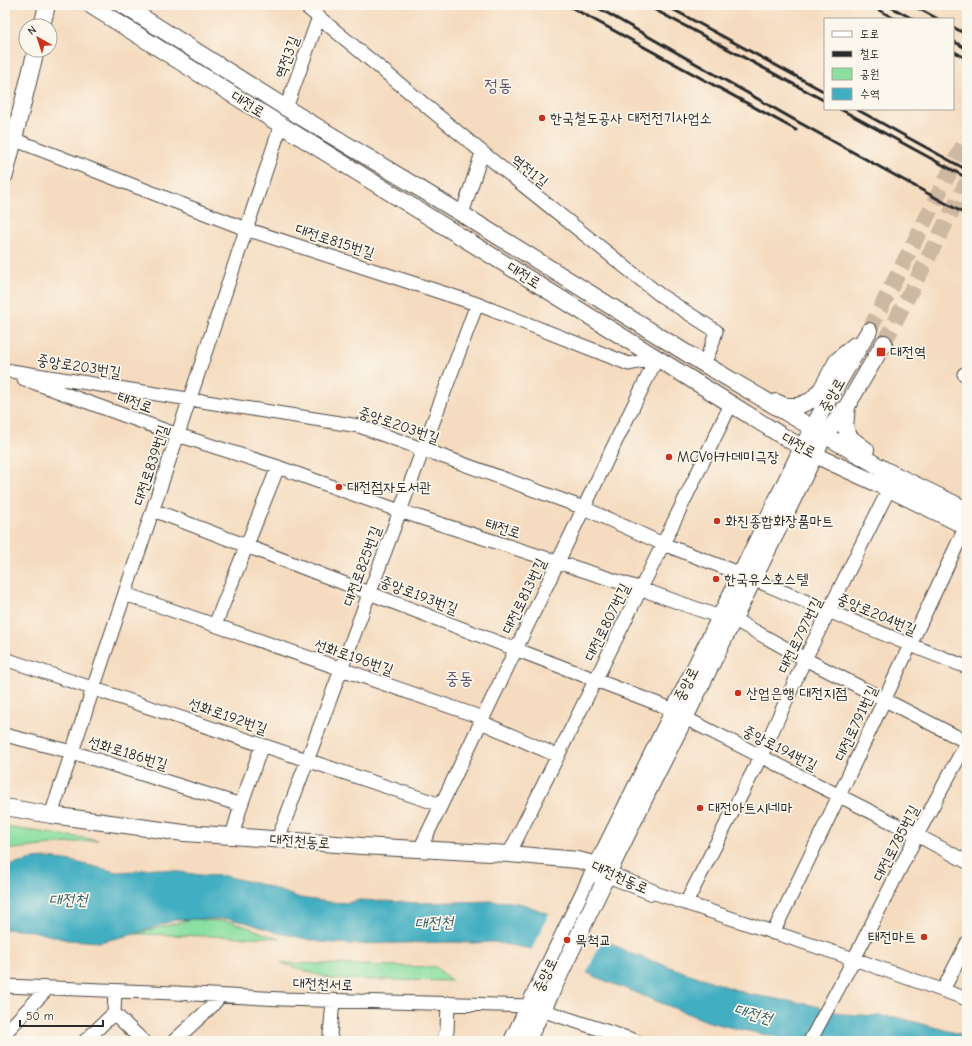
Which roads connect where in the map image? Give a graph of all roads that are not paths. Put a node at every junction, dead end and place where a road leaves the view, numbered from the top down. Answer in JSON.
{"nodes":[{"id":1,"x":47,"y":5,"type":"edge"},
{"id":2,"x":90,"y":5,"type":"edge"},
{"id":3,"x":123,"y":5,"type":"edge"},
{"id":4,"x":304,"y":5,"type":"edge"},
{"id":5,"x":319,"y":17,"type":"junction"},
{"id":6,"x":44,"y":18,"type":"edge"},
{"id":7,"x":34,"y":58,"type":"edge"},
{"id":8,"x":286,"y":108,"type":"junction"},
{"id":9,"x":282,"y":125,"type":"junction"},
{"id":10,"x":9,"y":138,"type":"edge"},
{"id":11,"x":482,"y":152,"type":"junction"},
{"id":12,"x":5,"y":175,"type":"edge"},
{"id":13,"x":462,"y":214,"type":"junction"},
{"id":14,"x":246,"y":229,"type":"junction"},
{"id":15,"x":477,"y":304,"type":"junction"},
{"id":16,"x":884,"y":343,"type":"tunnel mouth"},
{"id":17,"x":657,"y":358,"type":"junction"},
{"id":18,"x":704,"y":364,"type":"junction"},
{"id":19,"x":5,"y":372,"type":"edge"},
{"id":20,"x":743,"y":387,"type":"junction"},
{"id":21,"x":190,"y":399,"type":"junction"},
{"id":22,"x":731,"y":404,"type":"junction"},
{"id":23,"x":847,"y":406,"type":"junction"},
{"id":24,"x":819,"y":432,"type":"junction"},
{"id":25,"x":178,"y":435,"type":"junction"},
{"id":26,"x":423,"y":449,"type":"junction"},
{"id":27,"x":808,"y":451,"type":"junction"},
{"id":28,"x":278,"y":467,"type":"junction"},
{"id":29,"x":885,"y":470,"type":"junction"},
{"id":30,"x":890,"y":489,"type":"junction"},
{"id":31,"x":584,"y":508,"type":"junction"},
{"id":32,"x":153,"y":510,"type":"junction"},
{"id":33,"x":967,"y":510,"type":"edge"},
{"id":34,"x":400,"y":511,"type":"junction"},
{"id":35,"x":966,"y":527,"type":"edge"},
{"id":36,"x":663,"y":544,"type":"junction"},
{"id":37,"x":246,"y":546,"type":"junction"},
{"id":38,"x":558,"y":562,"type":"junction"},
{"id":39,"x":747,"y":577,"type":"junction"},
{"id":40,"x":641,"y":589,"type":"junction"},
{"id":41,"x":369,"y":593,"type":"junction"},
{"id":42,"x":125,"y":594,"type":"junction"},
{"id":43,"x":830,"y":611,"type":"junction"},
{"id":44,"x":727,"y":618,"type":"junction"},
{"id":45,"x":215,"y":625,"type":"junction"},
{"id":46,"x":910,"y":646,"type":"junction"},
{"id":47,"x":516,"y":649,"type":"junction"},
{"id":48,"x":5,"y":659,"type":"edge"},
{"id":49,"x":805,"y":659,"type":"junction"},
{"id":50,"x":967,"y":667,"type":"edge"},
{"id":51,"x":341,"y":669,"type":"junction"},
{"id":52,"x":596,"y":680,"type":"junction"},
{"id":53,"x":93,"y":688,"type":"junction"},
{"id":54,"x":884,"y":700,"type":"junction"},
{"id":55,"x":679,"y":714,"type":"junction"},
{"id":56,"x":482,"y":720,"type":"junction"},
{"id":57,"x":5,"y":735,"type":"edge"},
{"id":58,"x":967,"y":742,"type":"edge"},
{"id":59,"x":262,"y":745,"type":"junction"},
{"id":60,"x":72,"y":752,"type":"junction"},
{"id":61,"x":558,"y":756,"type":"junction"},
{"id":62,"x":761,"y":756,"type":"junction"},
{"id":63,"x":307,"y":760,"type":"junction"},
{"id":64,"x":840,"y":796,"type":"junction"},
{"id":65,"x":241,"y":805,"type":"junction"},
{"id":66,"x":441,"y":805,"type":"junction"},
{"id":67,"x":5,"y":807,"type":"edge"},
{"id":68,"x":51,"y":815,"type":"junction"},
{"id":69,"x":917,"y":835,"type":"junction"},
{"id":70,"x":232,"y":836,"type":"junction"},
{"id":71,"x":278,"y":839,"type":"junction"},
{"id":72,"x":420,"y":849,"type":"junction"},
{"id":73,"x":509,"y":854,"type":"junction"},
{"id":74,"x":967,"y":862,"type":"edge"},
{"id":75,"x":599,"y":877,"type":"junction"},
{"id":76,"x":652,"y":892,"type":"joint"},
{"id":77,"x":686,"y":903,"type":"junction"},
{"id":78,"x":774,"y":933,"type":"junction"},
{"id":79,"x":967,"y":943,"type":"edge"},
{"id":80,"x":854,"y":959,"type":"junction"},
{"id":81,"x":5,"y":986,"type":"edge"},
{"id":82,"x":48,"y":988,"type":"junction"},
{"id":83,"x":943,"y":990,"type":"junction"},
{"id":84,"x":115,"y":991,"type":"junction"},
{"id":85,"x":220,"y":996,"type":"junction"},
{"id":86,"x":967,"y":999,"type":"edge"},
{"id":87,"x":540,"y":1000,"type":"junction"},
{"id":88,"x":333,"y":1001,"type":"junction"},
{"id":89,"x":448,"y":1003,"type":"junction"},
{"id":90,"x":114,"y":1013,"type":"junction"},
{"id":91,"x":5,"y":1033,"type":"edge"},
{"id":92,"x":85,"y":1041,"type":"edge"},
{"id":93,"x":143,"y":1041,"type":"edge"},
{"id":94,"x":174,"y":1041,"type":"edge"},
{"id":95,"x":332,"y":1041,"type":"edge"},
{"id":96,"x":443,"y":1041,"type":"edge"},
{"id":97,"x":512,"y":1041,"type":"edge"},
{"id":98,"x":527,"y":1041,"type":"edge"},
{"id":99,"x":636,"y":1041,"type":"edge"},
{"id":100,"x":810,"y":1041,"type":"edge"}],
"edges":[{"from":1,"to":6,"type":"main road"},
{"from":2,"to":9,"type":"main road","name":"대전로"},
{"from":3,"to":8,"type":"main road","name":"대전로"},
{"from":4,"to":5,"type":"street","name":"역전1길"},
{"from":5,"to":8,"type":"street","name":"역전3길"},
{"from":5,"to":11,"type":"street","name":"역전1길"},
{"from":7,"to":10,"type":"main road"},
{"from":8,"to":13,"type":"main road","name":"대전로"},
{"from":9,"to":14,"type":"street","name":"대전로839번길"},
{"from":9,"to":17,"type":"main road","name":"대전로"},
{"from":10,"to":12,"type":"main road"},
{"from":10,"to":14,"type":"street","name":"대전로815번길"},
{"from":11,"to":13,"type":"street"},
{"from":11,"to":18,"type":"street","name":"역전1길"},
{"from":13,"to":18,"type":"main road","name":"대전로"},
{"from":14,"to":15,"type":"street","name":"대전로815번길"},
{"from":14,"to":21,"type":"street","name":"대전로839번길"},
{"from":15,"to":17,"type":"street","name":"대전로815번길"},
{"from":15,"to":26,"type":"street","name":"대전로825번길"},
{"from":16,"to":23,"type":"main road","name":"중앙로"},
{"from":17,"to":22,"type":"main road","name":"대전로"},
{"from":17,"to":31,"type":"street","name":"대전로813번길"},
{"from":18,"to":20,"type":"main road","name":"대전로"},
{"from":19,"to":21,"type":"street","name":"중앙로203번길"},
{"from":19,"to":25,"type":"street","name":"태전로"},
{"from":20,"to":24,"type":"main road","name":"대전로"},
{"from":20,"to":24,"type":"main road","name":"중앙로"},
{"from":21,"to":25,"type":"street","name":"대전로839번길"},
{"from":21,"to":26,"type":"street","name":"중앙로203번길"},
{"from":22,"to":27,"type":"main road","name":"대전로"},
{"from":22,"to":36,"type":"street","name":"대전로807번길"},
{"from":23,"to":24,"type":"main road","name":"중앙로"},
{"from":23,"to":29,"type":"main road"},
{"from":24,"to":27,"type":"main road","name":"중앙로"},
{"from":24,"to":29,"type":"main road","name":"대전로"},
{"from":25,"to":28,"type":"street","name":"태전로"},
{"from":25,"to":32,"type":"street","name":"대전로839번길"},
{"from":26,"to":31,"type":"street","name":"중앙로203번길"},
{"from":26,"to":34,"type":"street","name":"대전로825번길"},
{"from":27,"to":30,"type":"main road","name":"대전로"},
{"from":27,"to":39,"type":"main road","name":"중앙로"},
{"from":28,"to":34,"type":"street","name":"태전로"},
{"from":28,"to":37,"type":"street"},
{"from":29,"to":33,"type":"main road","name":"대전로"},
{"from":30,"to":35,"type":"main road","name":"대전로"},
{"from":30,"to":43,"type":"street","name":"대전로797번길"},
{"from":31,"to":36,"type":"street","name":"중앙로203번길"},
{"from":31,"to":38,"type":"street","name":"대전로813번길"},
{"from":32,"to":37,"type":"street","name":"중앙로193번길"},
{"from":32,"to":42,"type":"street","name":"대전로839번길"},
{"from":34,"to":38,"type":"street","name":"태전로"},
{"from":34,"to":41,"type":"street","name":"대전로825번길"},
{"from":35,"to":46,"type":"street","name":"대전로791번길"},
{"from":36,"to":39,"type":"street","name":"중앙로203번길"},
{"from":36,"to":40,"type":"street","name":"대전로807번길"},
{"from":37,"to":41,"type":"street","name":"중앙로193번길"},
{"from":37,"to":45,"type":"street"},
{"from":38,"to":40,"type":"street","name":"태전로"},
{"from":38,"to":47,"type":"street","name":"대전로813번길"},
{"from":39,"to":43,"type":"street","name":"중앙로204번길"},
{"from":39,"to":44,"type":"main road","name":"중앙로"},
{"from":40,"to":44,"type":"street","name":"태전로"},
{"from":40,"to":52,"type":"street","name":"대전로807번길"},
{"from":41,"to":47,"type":"street","name":"중앙로193번길"},
{"from":41,"to":51,"type":"street","name":"대전로825번길"},
{"from":42,"to":45,"type":"street","name":"선화로196번길"},
{"from":42,"to":53,"type":"street","name":"대전로839번길"},
{"from":43,"to":46,"type":"street","name":"중앙로204번길"},
{"from":43,"to":49,"type":"street","name":"대전로797번길"},
{"from":44,"to":49,"type":"street","name":"태전로"},
{"from":44,"to":55,"type":"main road","name":"중앙로"},
{"from":45,"to":51,"type":"street","name":"선화로196번길"},
{"from":46,"to":50,"type":"street","name":"중앙로204번길"},
{"from":46,"to":54,"type":"street","name":"대전로791번길"},
{"from":47,"to":52,"type":"street","name":"중앙로193번길"},
{"from":47,"to":56,"type":"street","name":"대전로813번길"},
{"from":48,"to":53,"type":"street","name":"선화로192번길"},
{"from":49,"to":54,"type":"street","name":"태전로"},
{"from":49,"to":62,"type":"street","name":"대전로797번길"},
{"from":51,"to":56,"type":"street","name":"선화로196번길"},
{"from":51,"to":63,"type":"street","name":"대전로825번길"},
{"from":52,"to":55,"type":"street","name":"중앙로193번길"},
{"from":52,"to":61,"type":"street","name":"대전로807번길"},
{"from":53,"to":59,"type":"street","name":"선화로192번길"},
{"from":53,"to":60,"type":"street","name":"대전로839번길"},
{"from":54,"to":58,"type":"street","name":"태전로"},
{"from":54,"to":64,"type":"street","name":"대전로791번길"},
{"from":55,"to":62,"type":"street","name":"중앙로194번길"},
{"from":55,"to":75,"type":"main road","name":"중앙로"},
{"from":56,"to":61,"type":"street","name":"선화로196번길"},
{"from":56,"to":66,"type":"street","name":"대전로813번길"},
{"from":57,"to":60,"type":"street","name":"선화로186번길"},
{"from":58,"to":69,"type":"street","name":"대전로785번길"},
{"from":59,"to":63,"type":"street","name":"선화로192번길"},
{"from":59,"to":65,"type":"street"},
{"from":60,"to":65,"type":"street","name":"선화로186번길"},
{"from":60,"to":68,"type":"street","name":"대전로839번길"},
{"from":61,"to":73,"type":"street","name":"대전로807번길"},
{"from":62,"to":64,"type":"street","name":"중앙로194번길"},
{"from":62,"to":77,"type":"street","name":"대전로797번길"},
{"from":63,"to":66,"type":"street","name":"선화로192번길"},
{"from":63,"to":71,"type":"street","name":"대전로825번길"},
{"from":64,"to":69,"type":"street","name":"중앙로194번길"},
{"from":64,"to":78,"type":"street","name":"대전로791번길"},
{"from":65,"to":70,"type":"street"},
{"from":66,"to":72,"type":"street","name":"대전로813번길"},
{"from":67,"to":68,"type":"main road","name":"대전천동로"},
{"from":68,"to":70,"type":"main road","name":"대전천동로"},
{"from":69,"to":74,"type":"street","name":"중앙로194번길"},
{"from":69,"to":80,"type":"street","name":"대전로785번길"},
{"from":70,"to":71,"type":"main road","name":"대전천동로"},
{"from":71,"to":72,"type":"main road","name":"대전천동로"},
{"from":72,"to":73,"type":"main road","name":"대전천동로"},
{"from":73,"to":75,"type":"main road","name":"대전천동로"},
{"from":75,"to":76,"type":"main road","name":"대전천동로"},
{"from":75,"to":87,"type":"main road","name":"중앙로","bridge":true},
{"from":76,"to":77,"type":"street","name":"대전천동로"},
{"from":77,"to":78,"type":"street","name":"대전천동로"},
{"from":78,"to":80,"type":"street","name":"대전천동로"},
{"from":79,"to":83,"type":"street"},
{"from":80,"to":83,"type":"street","name":"대전천동로"},
{"from":80,"to":100,"type":"street","name":"대전로785번길"},
{"from":81,"to":82,"type":"street","name":"대전천서로"},
{"from":82,"to":84,"type":"street","name":"대전천서로"},
{"from":82,"to":91,"type":"street"},
{"from":83,"to":86,"type":"street","name":"대전천동로"},
{"from":84,"to":85,"type":"street","name":"대전천서로"},
{"from":84,"to":90,"type":"street"},
{"from":85,"to":88,"type":"street","name":"대전천서로"},
{"from":85,"to":94,"type":"street"},
{"from":87,"to":89,"type":"street","name":"대전천서로"},
{"from":87,"to":97,"type":"main road","name":"중앙로"},
{"from":87,"to":98,"type":"main road","name":"중앙로"},
{"from":87,"to":99,"type":"street","name":"대전천서로"},
{"from":88,"to":89,"type":"street","name":"대전천서로"},
{"from":88,"to":95,"type":"street"},
{"from":89,"to":96,"type":"street"},
{"from":90,"to":92,"type":"street"},
{"from":90,"to":93,"type":"street"}]}
